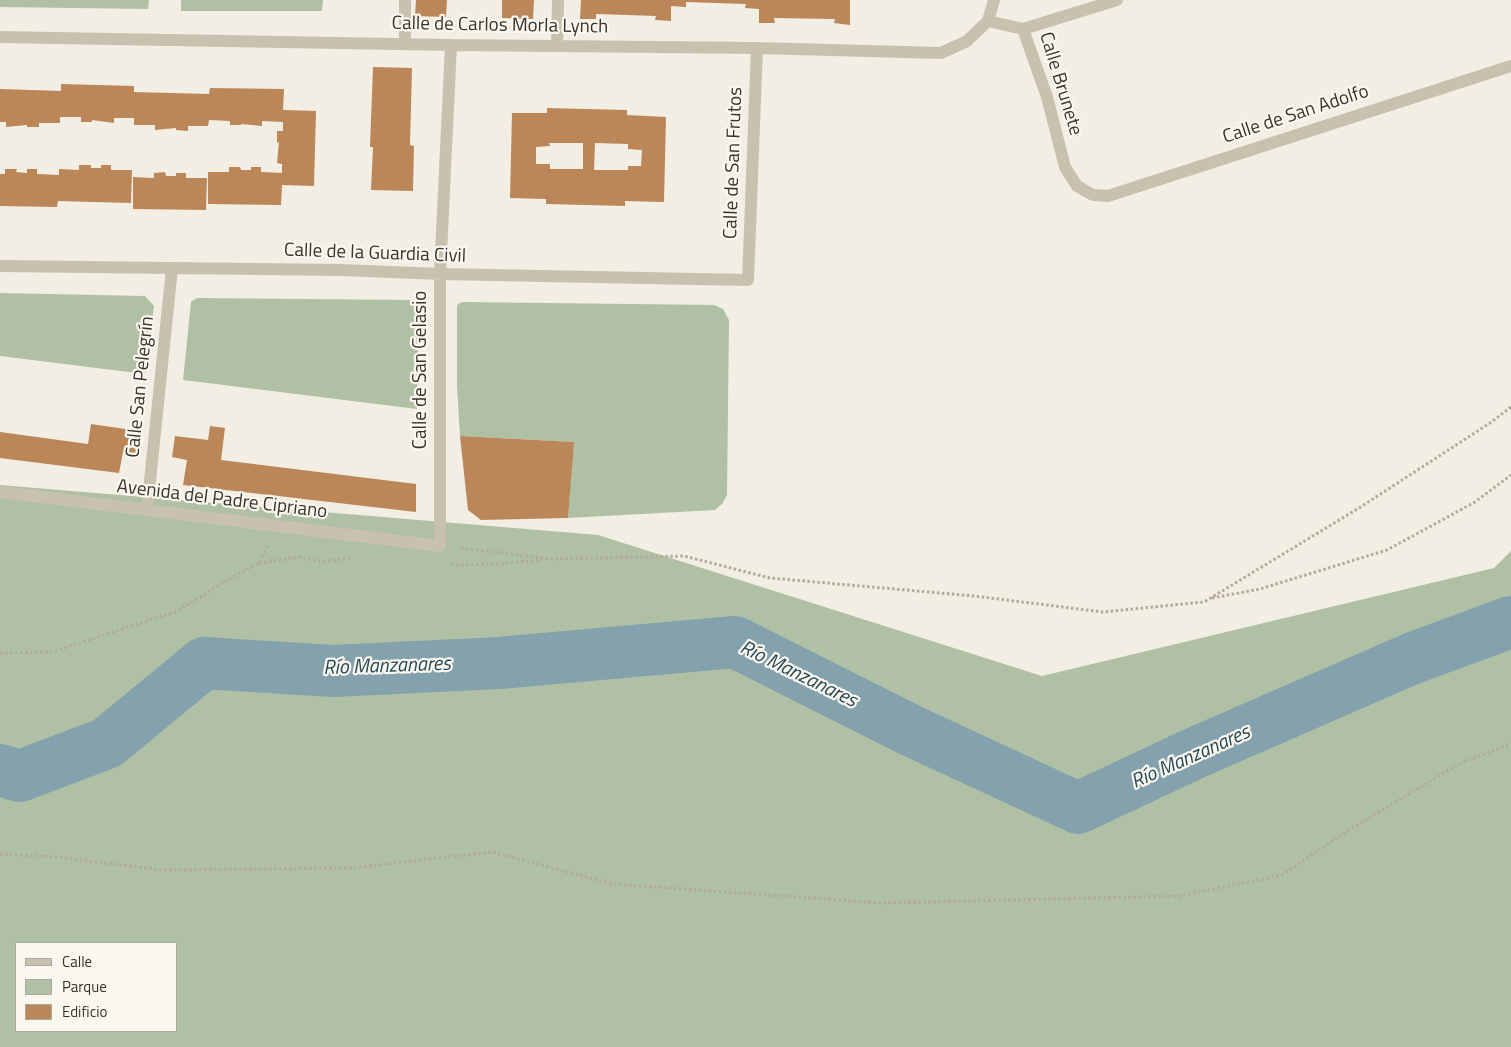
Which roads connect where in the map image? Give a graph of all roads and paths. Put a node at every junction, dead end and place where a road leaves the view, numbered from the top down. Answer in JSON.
{"nodes":[{"id":1,"x":406,"y":0,"type":"edge"},
{"id":2,"x":558,"y":0,"type":"edge"},
{"id":3,"x":994,"y":0,"type":"edge"},
{"id":4,"x":1116,"y":0,"type":"edge"},
{"id":5,"x":988,"y":21,"type":"junction"},
{"id":6,"x":1023,"y":29,"type":"junction"},
{"id":7,"x":0,"y":37,"type":"edge"},
{"id":8,"x":405,"y":44,"type":"junction"},
{"id":9,"x":451,"y":45,"type":"junction"},
{"id":10,"x":558,"y":46,"type":"junction"},
{"id":11,"x":757,"y":48,"type":"junction"},
{"id":12,"x":1511,"y":66,"type":"edge"},
{"id":13,"x":1093,"y":195,"type":"joint"},
{"id":14,"x":0,"y":266,"type":"edge"},
{"id":15,"x":172,"y":268,"type":"junction"},
{"id":16,"x":440,"y":274,"type":"junction"},
{"id":17,"x":748,"y":280,"type":"joint"},
{"id":18,"x":1511,"y":407,"type":"edge"},
{"id":19,"x":1511,"y":475,"type":"edge"},
{"id":20,"x":0,"y":492,"type":"edge"},
{"id":21,"x":147,"y":510,"type":"junction"},
{"id":22,"x":278,"y":526,"type":"junction"},
{"id":23,"x":440,"y":546,"type":"junction"},
{"id":24,"x":1210,"y":599,"type":"junction"},
{"id":25,"x":0,"y":653,"type":"edge"},
{"id":26,"x":1511,"y":744,"type":"edge"},
{"id":27,"x":0,"y":854,"type":"edge"}],
"edges":[{"from":1,"to":8,"type":"street"},
{"from":2,"to":10,"type":"street"},
{"from":3,"to":5,"type":"street"},
{"from":4,"to":6,"type":"street"},
{"from":5,"to":6,"type":"street","name":"Calle Brunete"},
{"from":5,"to":11,"type":"street","name":"Calle de Carlos Morla Lynch"},
{"from":6,"to":13,"type":"street","name":"Calle Brunete"},
{"from":7,"to":8,"type":"street","name":"Calle de Carlos Morla Lynch"},
{"from":8,"to":9,"type":"street","name":"Calle de Carlos Morla Lynch"},
{"from":9,"to":10,"type":"street","name":"Calle de Carlos Morla Lynch"},
{"from":9,"to":16,"type":"street","name":"Calle de San Gelasio"},
{"from":10,"to":11,"type":"street","name":"Calle de Carlos Morla Lynch"},
{"from":11,"to":17,"type":"street","name":"Calle de San Frutos"},
{"from":12,"to":13,"type":"street","name":"Calle de San Adolfo"},
{"from":14,"to":15,"type":"street","name":"Calle de la Guardia Civil"},
{"from":15,"to":16,"type":"street","name":"Calle de la Guardia Civil"},
{"from":15,"to":21,"type":"street","name":"Calle San Pelegrín"},
{"from":16,"to":17,"type":"street","name":"Calle de la Guardia Civil"},
{"from":16,"to":23,"type":"street","name":"Calle de San Gelasio"},
{"from":18,"to":24,"type":"path"},
{"from":19,"to":24,"type":"path"},
{"from":20,"to":21,"type":"street","name":"Avenida del Padre Cipriano"},
{"from":21,"to":22,"type":"street","name":"Avenida del Padre Cipriano"},
{"from":22,"to":23,"type":"street","name":"Avenida del Padre Cipriano"},
{"from":22,"to":25,"type":"path"},
{"from":23,"to":24,"type":"path"},
{"from":26,"to":27,"type":"path"}]}
